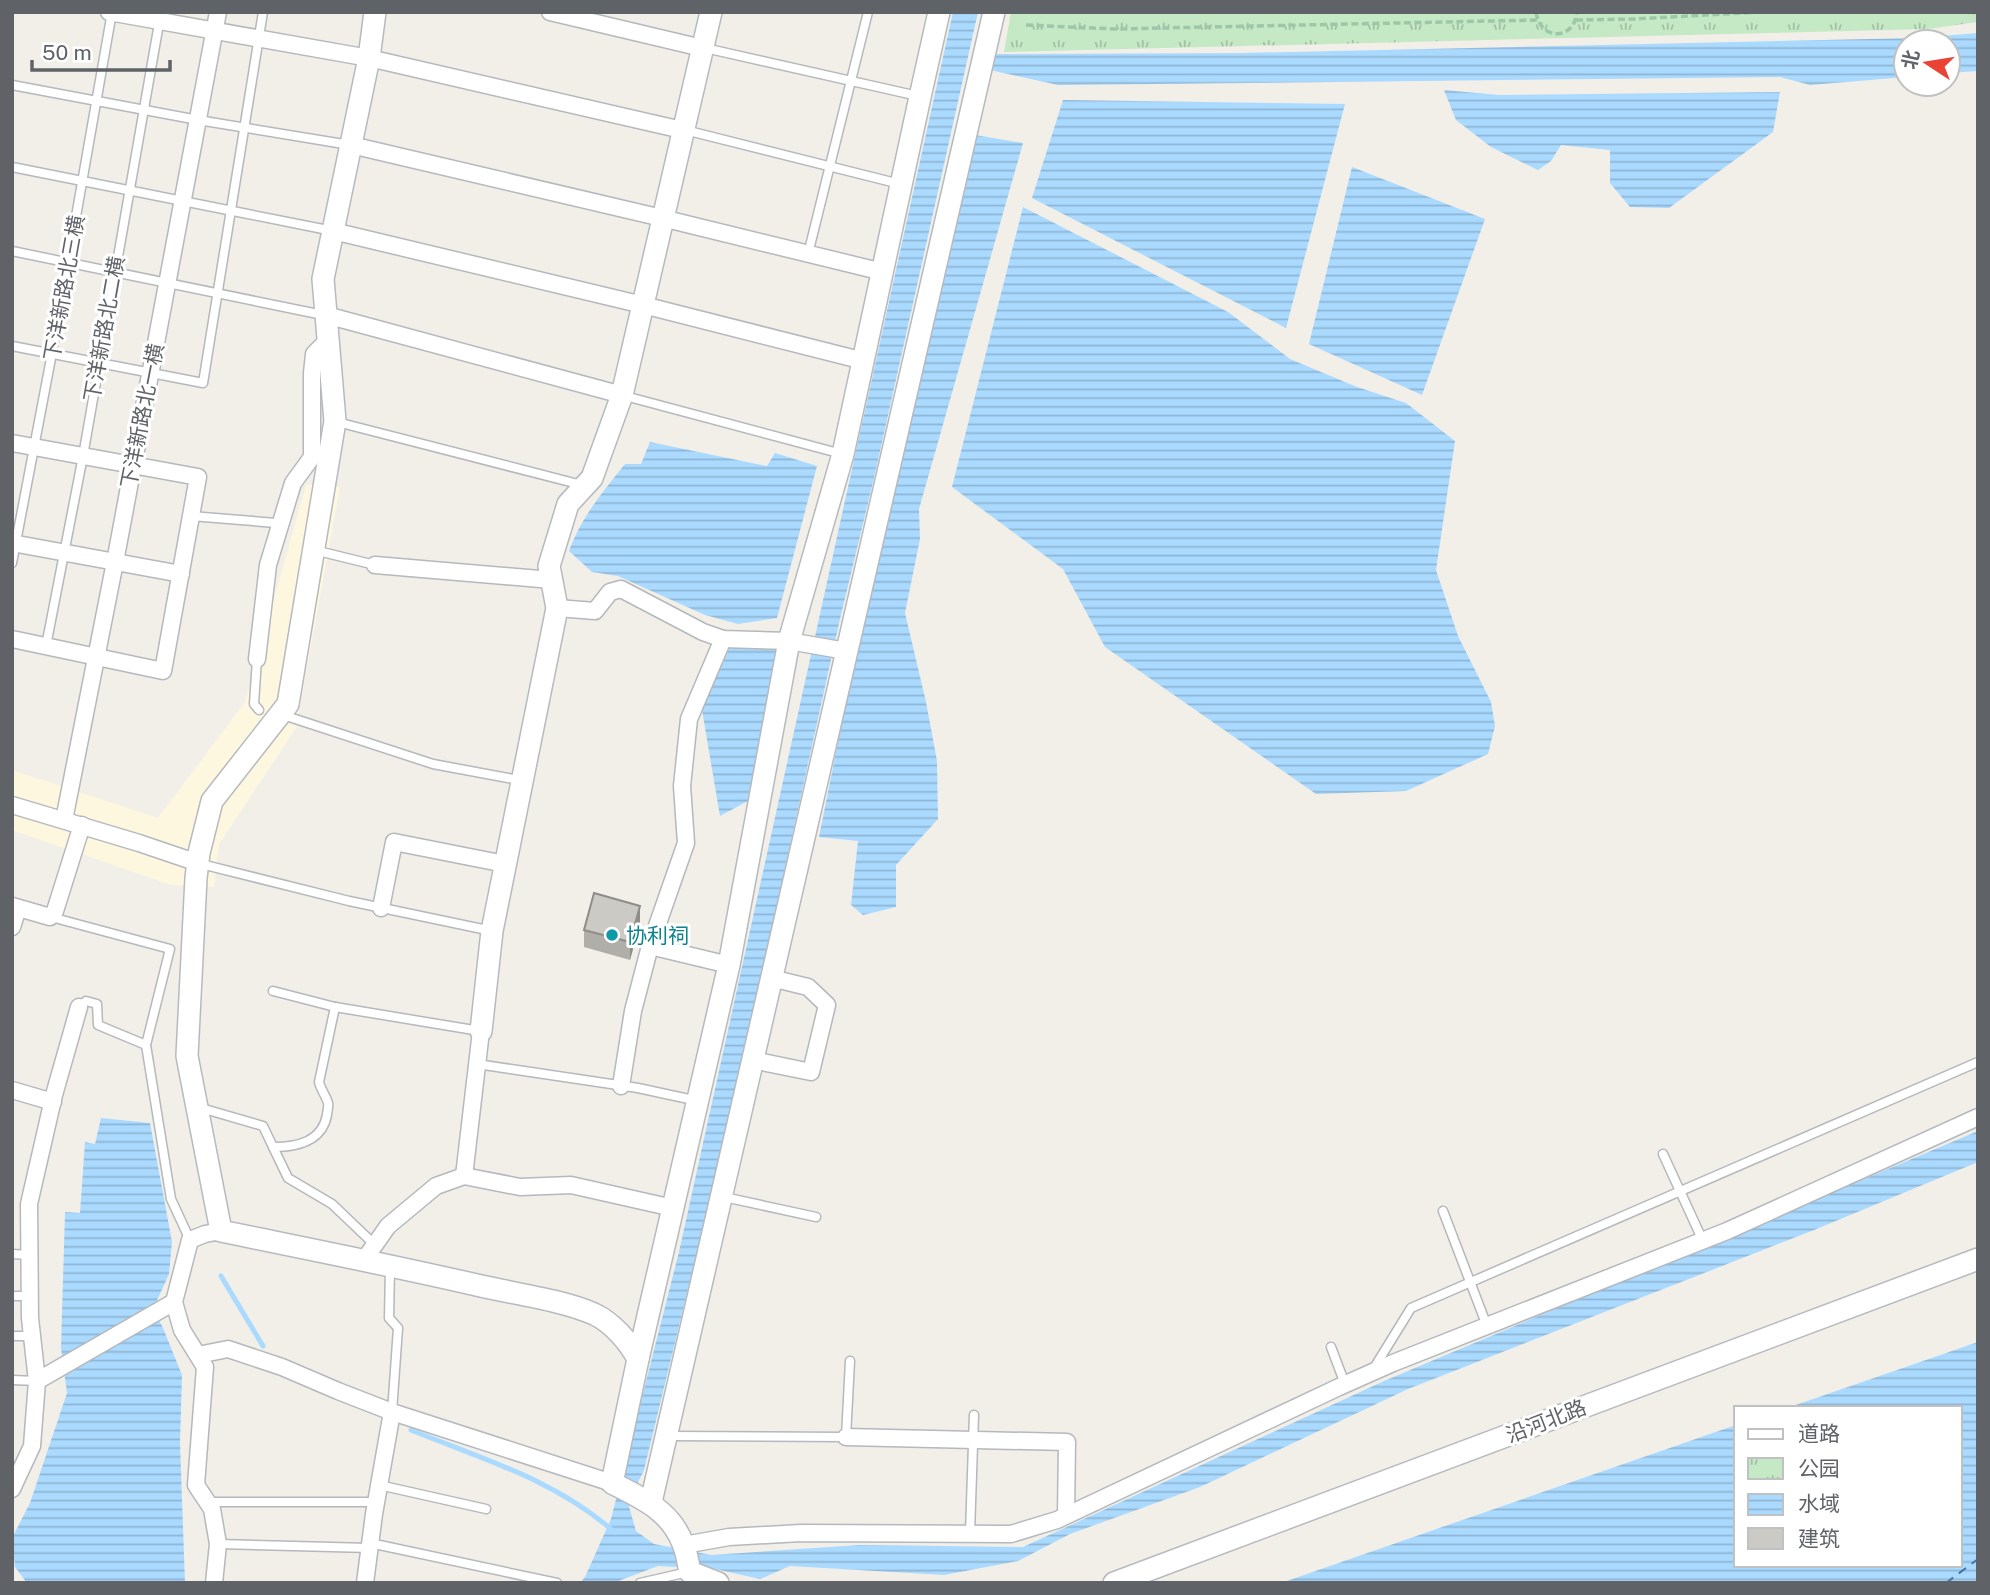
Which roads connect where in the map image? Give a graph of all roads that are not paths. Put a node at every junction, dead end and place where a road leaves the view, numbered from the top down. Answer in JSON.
{"nodes":[{"id":1,"x":111,"y":12,"type":"edge"},
{"id":2,"x":218,"y":12,"type":"edge"},
{"id":3,"x":263,"y":12,"type":"edge"},
{"id":4,"x":375,"y":12,"type":"edge"},
{"id":5,"x":550,"y":12,"type":"edge"},
{"id":6,"x":711,"y":12,"type":"edge"},
{"id":7,"x":868,"y":12,"type":"edge"},
{"id":8,"x":939,"y":12,"type":"edge"},
{"id":9,"x":994,"y":12,"type":"edge"},
{"id":10,"x":161,"y":17,"type":"edge"},
{"id":11,"x":596,"y":18,"type":"edge"},
{"id":12,"x":215,"y":31,"type":"junction"},
{"id":13,"x":259,"y":38,"type":"junction"},
{"id":14,"x":702,"y":48,"type":"junction"},
{"id":15,"x":369,"y":58,"type":"junction"},
{"id":16,"x":851,"y":81,"type":"junction"},
{"id":17,"x":12,"y":85,"type":"edge"},
{"id":18,"x":920,"y":97,"type":"junction"},
{"id":19,"x":98,"y":101,"type":"junction"},
{"id":20,"x":144,"y":109,"type":"junction"},
{"id":21,"x":198,"y":120,"type":"junction"},
{"id":22,"x":244,"y":127,"type":"junction"},
{"id":23,"x":682,"y":130,"type":"junction"},
{"id":24,"x":351,"y":145,"type":"junction"},
{"id":25,"x":830,"y":166,"type":"junction"},
{"id":26,"x":12,"y":167,"type":"edge"},
{"id":27,"x":83,"y":181,"type":"junction"},
{"id":28,"x":902,"y":184,"type":"junction"},
{"id":29,"x":129,"y":191,"type":"junction"},
{"id":30,"x":183,"y":201,"type":"junction"},
{"id":31,"x":231,"y":211,"type":"junction"},
{"id":32,"x":662,"y":218,"type":"junction"},
{"id":33,"x":333,"y":232,"type":"junction"},
{"id":34,"x":12,"y":251,"type":"edge"},
{"id":35,"x":808,"y":254,"type":"junction"},
{"id":36,"x":69,"y":262,"type":"junction"},
{"id":37,"x":114,"y":271,"type":"junction"},
{"id":38,"x":883,"y":272,"type":"junction"},
{"id":39,"x":167,"y":282,"type":"junction"},
{"id":40,"x":218,"y":293,"type":"junction"},
{"id":41,"x":643,"y":305,"type":"junction"},
{"id":42,"x":326,"y":315,"type":"junction"},
{"id":43,"x":328,"y":340,"type":"junction"},
{"id":44,"x":12,"y":346,"type":"edge"},
{"id":45,"x":52,"y":353,"type":"junction"},
{"id":46,"x":98,"y":361,"type":"junction"},
{"id":47,"x":864,"y":361,"type":"junction"},
{"id":48,"x":150,"y":371,"type":"junction"},
{"id":49,"x":622,"y":395,"type":"junction"},
{"id":50,"x":335,"y":421,"type":"junction"},
{"id":51,"x":12,"y":443,"type":"edge"},
{"id":52,"x":34,"y":447,"type":"junction"},
{"id":53,"x":843,"y":454,"type":"junction"},
{"id":54,"x":83,"y":456,"type":"junction"},
{"id":55,"x":133,"y":465,"type":"junction"},
{"id":56,"x":585,"y":485,"type":"junction"},
{"id":57,"x":191,"y":516,"type":"junction"},
{"id":58,"x":276,"y":523,"type":"dead end"},
{"id":59,"x":14,"y":543,"type":"edge"},
{"id":60,"x":314,"y":550,"type":"junction"},
{"id":61,"x":65,"y":553,"type":"junction"},
{"id":62,"x":115,"y":562,"type":"junction"},
{"id":63,"x":12,"y":563,"type":"edge"},
{"id":64,"x":375,"y":565,"type":"joint"},
{"id":65,"x":181,"y":574,"type":"junction"},
{"id":66,"x":552,"y":580,"type":"junction"},
{"id":67,"x":556,"y":608,"type":"junction"},
{"id":68,"x":12,"y":639,"type":"edge"},
{"id":69,"x":723,"y":639,"type":"junction"},
{"id":70,"x":789,"y":641,"type":"junction"},
{"id":71,"x":46,"y":646,"type":"junction"},
{"id":72,"x":846,"y":652,"type":"junction"},
{"id":73,"x":95,"y":657,"type":"junction"},
{"id":74,"x":257,"y":659,"type":"joint"},
{"id":75,"x":269,"y":712,"type":"junction"},
{"id":76,"x":522,"y":780,"type":"junction"},
{"id":77,"x":12,"y":805,"type":"edge"},
{"id":78,"x":64,"y":820,"type":"junction"},
{"id":79,"x":82,"y":825,"type":"junction"},
{"id":80,"x":198,"y":863,"type":"junction"},
{"id":81,"x":506,"y":864,"type":"junction"},
{"id":82,"x":15,"y":907,"type":"edge"},
{"id":83,"x":381,"y":908,"type":"junction"},
{"id":84,"x":50,"y":917,"type":"junction"},
{"id":85,"x":12,"y":927,"type":"edge"},
{"id":86,"x":492,"y":931,"type":"junction"},
{"id":87,"x":650,"y":946,"type":"junction"},
{"id":88,"x":729,"y":965,"type":"junction"},
{"id":89,"x":771,"y":978,"type":"junction"},
{"id":90,"x":273,"y":991,"type":"dead end"},
{"id":91,"x":79,"y":1007,"type":"joint"},
{"id":92,"x":335,"y":1007,"type":"junction"},
{"id":93,"x":481,"y":1031,"type":"junction"},
{"id":94,"x":145,"y":1045,"type":"junction"},
{"id":95,"x":752,"y":1060,"type":"junction"},
{"id":96,"x":1978,"y":1062,"type":"edge"},
{"id":97,"x":477,"y":1064,"type":"junction"},
{"id":98,"x":621,"y":1086,"type":"junction"},
{"id":99,"x":12,"y":1090,"type":"edge"},
{"id":100,"x":698,"y":1101,"type":"junction"},
{"id":101,"x":53,"y":1102,"type":"junction"},
{"id":102,"x":197,"y":1108,"type":"junction"},
{"id":103,"x":1978,"y":1118,"type":"edge"},
{"id":104,"x":273,"y":1147,"type":"junction"},
{"id":105,"x":1663,"y":1154,"type":"dead end"},
{"id":106,"x":464,"y":1176,"type":"junction"},
{"id":107,"x":721,"y":1196,"type":"junction"},
{"id":108,"x":673,"y":1208,"type":"junction"},
{"id":109,"x":1443,"y":1211,"type":"dead end"},
{"id":110,"x":816,"y":1217,"type":"dead end"},
{"id":111,"x":221,"y":1231,"type":"junction"},
{"id":112,"x":190,"y":1240,"type":"junction"},
{"id":113,"x":1703,"y":1241,"type":"junction"},
{"id":114,"x":369,"y":1253,"type":"junction"},
{"id":115,"x":12,"y":1254,"type":"edge"},
{"id":116,"x":29,"y":1255,"type":"junction"},
{"id":117,"x":1978,"y":1259,"type":"edge"},
{"id":118,"x":391,"y":1265,"type":"junction"},
{"id":119,"x":12,"y":1296,"type":"edge"},
{"id":120,"x":30,"y":1296,"type":"junction"},
{"id":121,"x":174,"y":1302,"type":"junction"},
{"id":122,"x":1487,"y":1326,"type":"junction"},
{"id":123,"x":12,"y":1336,"type":"edge"},
{"id":124,"x":32,"y":1336,"type":"junction"},
{"id":125,"x":1331,"y":1347,"type":"dead end"},
{"id":126,"x":198,"y":1355,"type":"junction"},
{"id":127,"x":638,"y":1359,"type":"junction"},
{"id":128,"x":850,"y":1361,"type":"dead end"},
{"id":129,"x":1370,"y":1373,"type":"junction"},
{"id":130,"x":12,"y":1380,"type":"edge"},
{"id":131,"x":37,"y":1381,"type":"junction"},
{"id":132,"x":1345,"y":1384,"type":"junction"},
{"id":133,"x":392,"y":1412,"type":"junction"},
{"id":134,"x":974,"y":1415,"type":"dead end"},
{"id":135,"x":666,"y":1436,"type":"junction"},
{"id":136,"x":846,"y":1437,"type":"junction"},
{"id":137,"x":612,"y":1483,"type":"junction"},
{"id":138,"x":12,"y":1489,"type":"edge"},
{"id":139,"x":378,"y":1494,"type":"junction"},
{"id":140,"x":208,"y":1502,"type":"junction"},
{"id":141,"x":651,"y":1502,"type":"junction"},
{"id":142,"x":486,"y":1508,"type":"dead end"},
{"id":143,"x":1066,"y":1515,"type":"junction"},
{"id":144,"x":970,"y":1533,"type":"junction"},
{"id":145,"x":218,"y":1544,"type":"junction"},
{"id":146,"x":684,"y":1545,"type":"junction"},
{"id":147,"x":370,"y":1546,"type":"junction"},
{"id":148,"x":690,"y":1572,"type":"junction"},
{"id":149,"x":219,"y":1582,"type":"edge"},
{"id":150,"x":365,"y":1583,"type":"edge"},
{"id":151,"x":557,"y":1583,"type":"edge"},
{"id":152,"x":640,"y":1583,"type":"edge"},
{"id":153,"x":718,"y":1583,"type":"edge"},
{"id":154,"x":1114,"y":1583,"type":"edge"}],
"edges":[{"from":1,"to":10,"type":"street"},
{"from":1,"to":19,"type":"lane","name":"下洋新路北三横"},
{"from":2,"to":12,"type":"street","name":"下洋新路北一横"},
{"from":3,"to":13,"type":"lane"},
{"from":4,"to":15,"type":"street"},
{"from":5,"to":11,"type":"street"},
{"from":6,"to":14,"type":"street"},
{"from":7,"to":16,"type":"lane"},
{"from":8,"to":18,"type":"street"},
{"from":9,"to":72,"type":"street"},
{"from":10,"to":12,"type":"street"},
{"from":10,"to":20,"type":"lane","name":"下洋新路北二横"},
{"from":11,"to":14,"type":"street"},
{"from":12,"to":13,"type":"street"},
{"from":12,"to":21,"type":"street","name":"下洋新路北一横"},
{"from":13,"to":15,"type":"street"},
{"from":13,"to":22,"type":"lane"},
{"from":14,"to":16,"type":"lane"},
{"from":14,"to":23,"type":"street"},
{"from":15,"to":23,"type":"street"},
{"from":15,"to":24,"type":"street"},
{"from":16,"to":18,"type":"lane"},
{"from":16,"to":25,"type":"lane"},
{"from":17,"to":19,"type":"lane"},
{"from":18,"to":28,"type":"street"},
{"from":19,"to":20,"type":"lane"},
{"from":19,"to":27,"type":"lane","name":"下洋新路北三横"},
{"from":20,"to":21,"type":"lane"},
{"from":20,"to":29,"type":"lane","name":"下洋新路北二横"},
{"from":21,"to":22,"type":"lane"},
{"from":21,"to":30,"type":"street","name":"下洋新路北一横"},
{"from":22,"to":24,"type":"lane"},
{"from":22,"to":31,"type":"lane"},
{"from":23,"to":25,"type":"lane"},
{"from":23,"to":32,"type":"street"},
{"from":24,"to":32,"type":"street"},
{"from":24,"to":33,"type":"street"},
{"from":25,"to":28,"type":"lane"},
{"from":25,"to":35,"type":"lane"},
{"from":26,"to":27,"type":"lane"},
{"from":27,"to":29,"type":"lane"},
{"from":27,"to":36,"type":"lane","name":"下洋新路北三横"},
{"from":28,"to":38,"type":"street"},
{"from":29,"to":30,"type":"lane"},
{"from":29,"to":37,"type":"lane","name":"下洋新路北二横"},
{"from":30,"to":31,"type":"lane"},
{"from":30,"to":39,"type":"street","name":"下洋新路北一横"},
{"from":31,"to":33,"type":"lane"},
{"from":31,"to":40,"type":"lane"},
{"from":32,"to":35,"type":"street"},
{"from":32,"to":41,"type":"street"},
{"from":33,"to":41,"type":"street"},
{"from":33,"to":42,"type":"street"},
{"from":34,"to":36,"type":"lane"},
{"from":35,"to":38,"type":"street"},
{"from":36,"to":37,"type":"lane"},
{"from":36,"to":45,"type":"lane","name":"下洋新路北三横"},
{"from":37,"to":39,"type":"lane"},
{"from":37,"to":46,"type":"lane","name":"下洋新路北二横"},
{"from":38,"to":47,"type":"street"},
{"from":39,"to":40,"type":"lane"},
{"from":39,"to":48,"type":"street","name":"下洋新路北一横"},
{"from":40,"to":42,"type":"lane"},
{"from":40,"to":48,"type":"lane"},
{"from":41,"to":47,"type":"street"},
{"from":41,"to":49,"type":"street"},
{"from":42,"to":43,"type":"street"},
{"from":42,"to":49,"type":"street"},
{"from":43,"to":50,"type":"street"},
{"from":43,"to":74,"type":"street"},
{"from":44,"to":45,"type":"lane"},
{"from":45,"to":46,"type":"lane"},
{"from":45,"to":52,"type":"lane","name":"下洋新路北三横"},
{"from":46,"to":48,"type":"lane"},
{"from":46,"to":54,"type":"lane","name":"下洋新路北二横"},
{"from":47,"to":53,"type":"street"},
{"from":48,"to":55,"type":"street","name":"下洋新路北一横"},
{"from":49,"to":53,"type":"lane"},
{"from":49,"to":56,"type":"street"},
{"from":50,"to":56,"type":"lane"},
{"from":50,"to":60,"type":"street"},
{"from":51,"to":52,"type":"street"},
{"from":52,"to":54,"type":"street"},
{"from":52,"to":59,"type":"lane","name":"下洋新路北三横"},
{"from":53,"to":70,"type":"street"},
{"from":54,"to":55,"type":"street"},
{"from":54,"to":61,"type":"lane","name":"下洋新路北二横"},
{"from":55,"to":57,"type":"street"},
{"from":55,"to":62,"type":"street","name":"下洋新路北一横"},
{"from":56,"to":66,"type":"street"},
{"from":57,"to":58,"type":"lane"},
{"from":57,"to":65,"type":"street"},
{"from":59,"to":61,"type":"street"},
{"from":59,"to":63,"type":"lane","name":"下洋新路北三横"},
{"from":60,"to":64,"type":"lane"},
{"from":60,"to":75,"type":"street"},
{"from":61,"to":62,"type":"street"},
{"from":61,"to":71,"type":"lane","name":"下洋新路北二横"},
{"from":62,"to":65,"type":"street"},
{"from":62,"to":73,"type":"street","name":"下洋新路北一横"},
{"from":64,"to":66,"type":"street"},
{"from":65,"to":73,"type":"street"},
{"from":66,"to":67,"type":"street"},
{"from":67,"to":69,"type":"street"},
{"from":67,"to":76,"type":"street"},
{"from":68,"to":71,"type":"street"},
{"from":69,"to":70,"type":"street"},
{"from":69,"to":87,"type":"street"},
{"from":70,"to":72,"type":"street"},
{"from":70,"to":88,"type":"street"},
{"from":71,"to":73,"type":"street"},
{"from":72,"to":89,"type":"street"},
{"from":73,"to":78,"type":"street","name":"下洋新路北一横"},
{"from":74,"to":75,"type":"lane"},
{"from":75,"to":76,"type":"lane"},
{"from":75,"to":80,"type":"street"},
{"from":76,"to":81,"type":"street"},
{"from":77,"to":78,"type":"street"},
{"from":78,"to":79,"type":"street"},
{"from":79,"to":80,"type":"street"},
{"from":79,"to":84,"type":"street"},
{"from":80,"to":83,"type":"lane"},
{"from":80,"to":102,"type":"street"},
{"from":81,"to":83,"type":"street"},
{"from":81,"to":86,"type":"street"},
{"from":82,"to":84,"type":"street"},
{"from":82,"to":85,"type":"street"},
{"from":83,"to":86,"type":"lane"},
{"from":84,"to":94,"type":"lane"},
{"from":86,"to":93,"type":"street"},
{"from":87,"to":88,"type":"street"},
{"from":87,"to":98,"type":"street"},
{"from":88,"to":100,"type":"street"},
{"from":89,"to":95,"type":"street"},
{"from":89,"to":95,"type":"street"},
{"from":90,"to":92,"type":"lane"},
{"from":91,"to":94,"type":"lane"},
{"from":91,"to":101,"type":"street"},
{"from":92,"to":93,"type":"lane"},
{"from":92,"to":104,"type":"lane"},
{"from":93,"to":97,"type":"street"},
{"from":94,"to":112,"type":"lane"},
{"from":95,"to":107,"type":"street"},
{"from":96,"to":129,"type":"lane"},
{"from":97,"to":98,"type":"lane"},
{"from":97,"to":106,"type":"street"},
{"from":98,"to":100,"type":"lane"},
{"from":99,"to":101,"type":"street"},
{"from":100,"to":108,"type":"street"},
{"from":101,"to":116,"type":"street"},
{"from":102,"to":104,"type":"lane"},
{"from":102,"to":111,"type":"street"},
{"from":103,"to":113,"type":"street"},
{"from":104,"to":114,"type":"lane"},
{"from":105,"to":113,"type":"lane"},
{"from":106,"to":108,"type":"street"},
{"from":106,"to":114,"type":"street"},
{"from":107,"to":110,"type":"lane"},
{"from":107,"to":135,"type":"street"},
{"from":108,"to":127,"type":"street"},
{"from":109,"to":122,"type":"lane"},
{"from":111,"to":112,"type":"street"},
{"from":111,"to":114,"type":"street"},
{"from":112,"to":121,"type":"street"},
{"from":113,"to":122,"type":"street"},
{"from":114,"to":118,"type":"street"},
{"from":115,"to":116,"type":"lane"},
{"from":116,"to":120,"type":"street"},
{"from":117,"to":154,"type":"street","name":"沿河北路"},
{"from":118,"to":127,"type":"street"},
{"from":118,"to":133,"type":"lane"},
{"from":119,"to":120,"type":"lane"},
{"from":120,"to":124,"type":"street"},
{"from":121,"to":126,"type":"street"},
{"from":121,"to":131,"type":"street"},
{"from":122,"to":129,"type":"street"},
{"from":123,"to":124,"type":"lane"},
{"from":124,"to":131,"type":"street"},
{"from":125,"to":132,"type":"lane"},
{"from":126,"to":133,"type":"street"},
{"from":126,"to":140,"type":"street"},
{"from":127,"to":137,"type":"street"},
{"from":128,"to":136,"type":"lane"},
{"from":129,"to":132,"type":"street"},
{"from":130,"to":131,"type":"lane"},
{"from":131,"to":138,"type":"street"},
{"from":132,"to":143,"type":"street"},
{"from":133,"to":137,"type":"street"},
{"from":133,"to":139,"type":"street"},
{"from":134,"to":144,"type":"lane"},
{"from":135,"to":136,"type":"lane"},
{"from":135,"to":141,"type":"street"},
{"from":136,"to":143,"type":"street"},
{"from":137,"to":141,"type":"street"},
{"from":139,"to":140,"type":"lane"},
{"from":139,"to":142,"type":"lane"},
{"from":139,"to":147,"type":"street"},
{"from":140,"to":145,"type":"street"},
{"from":141,"to":146,"type":"street"},
{"from":143,"to":144,"type":"street"},
{"from":144,"to":146,"type":"street"},
{"from":145,"to":147,"type":"lane"},
{"from":145,"to":149,"type":"street"},
{"from":146,"to":148,"type":"street"},
{"from":147,"to":150,"type":"street"},
{"from":147,"to":151,"type":"lane"},
{"from":148,"to":152,"type":"lane"},
{"from":148,"to":153,"type":"street"}]}
